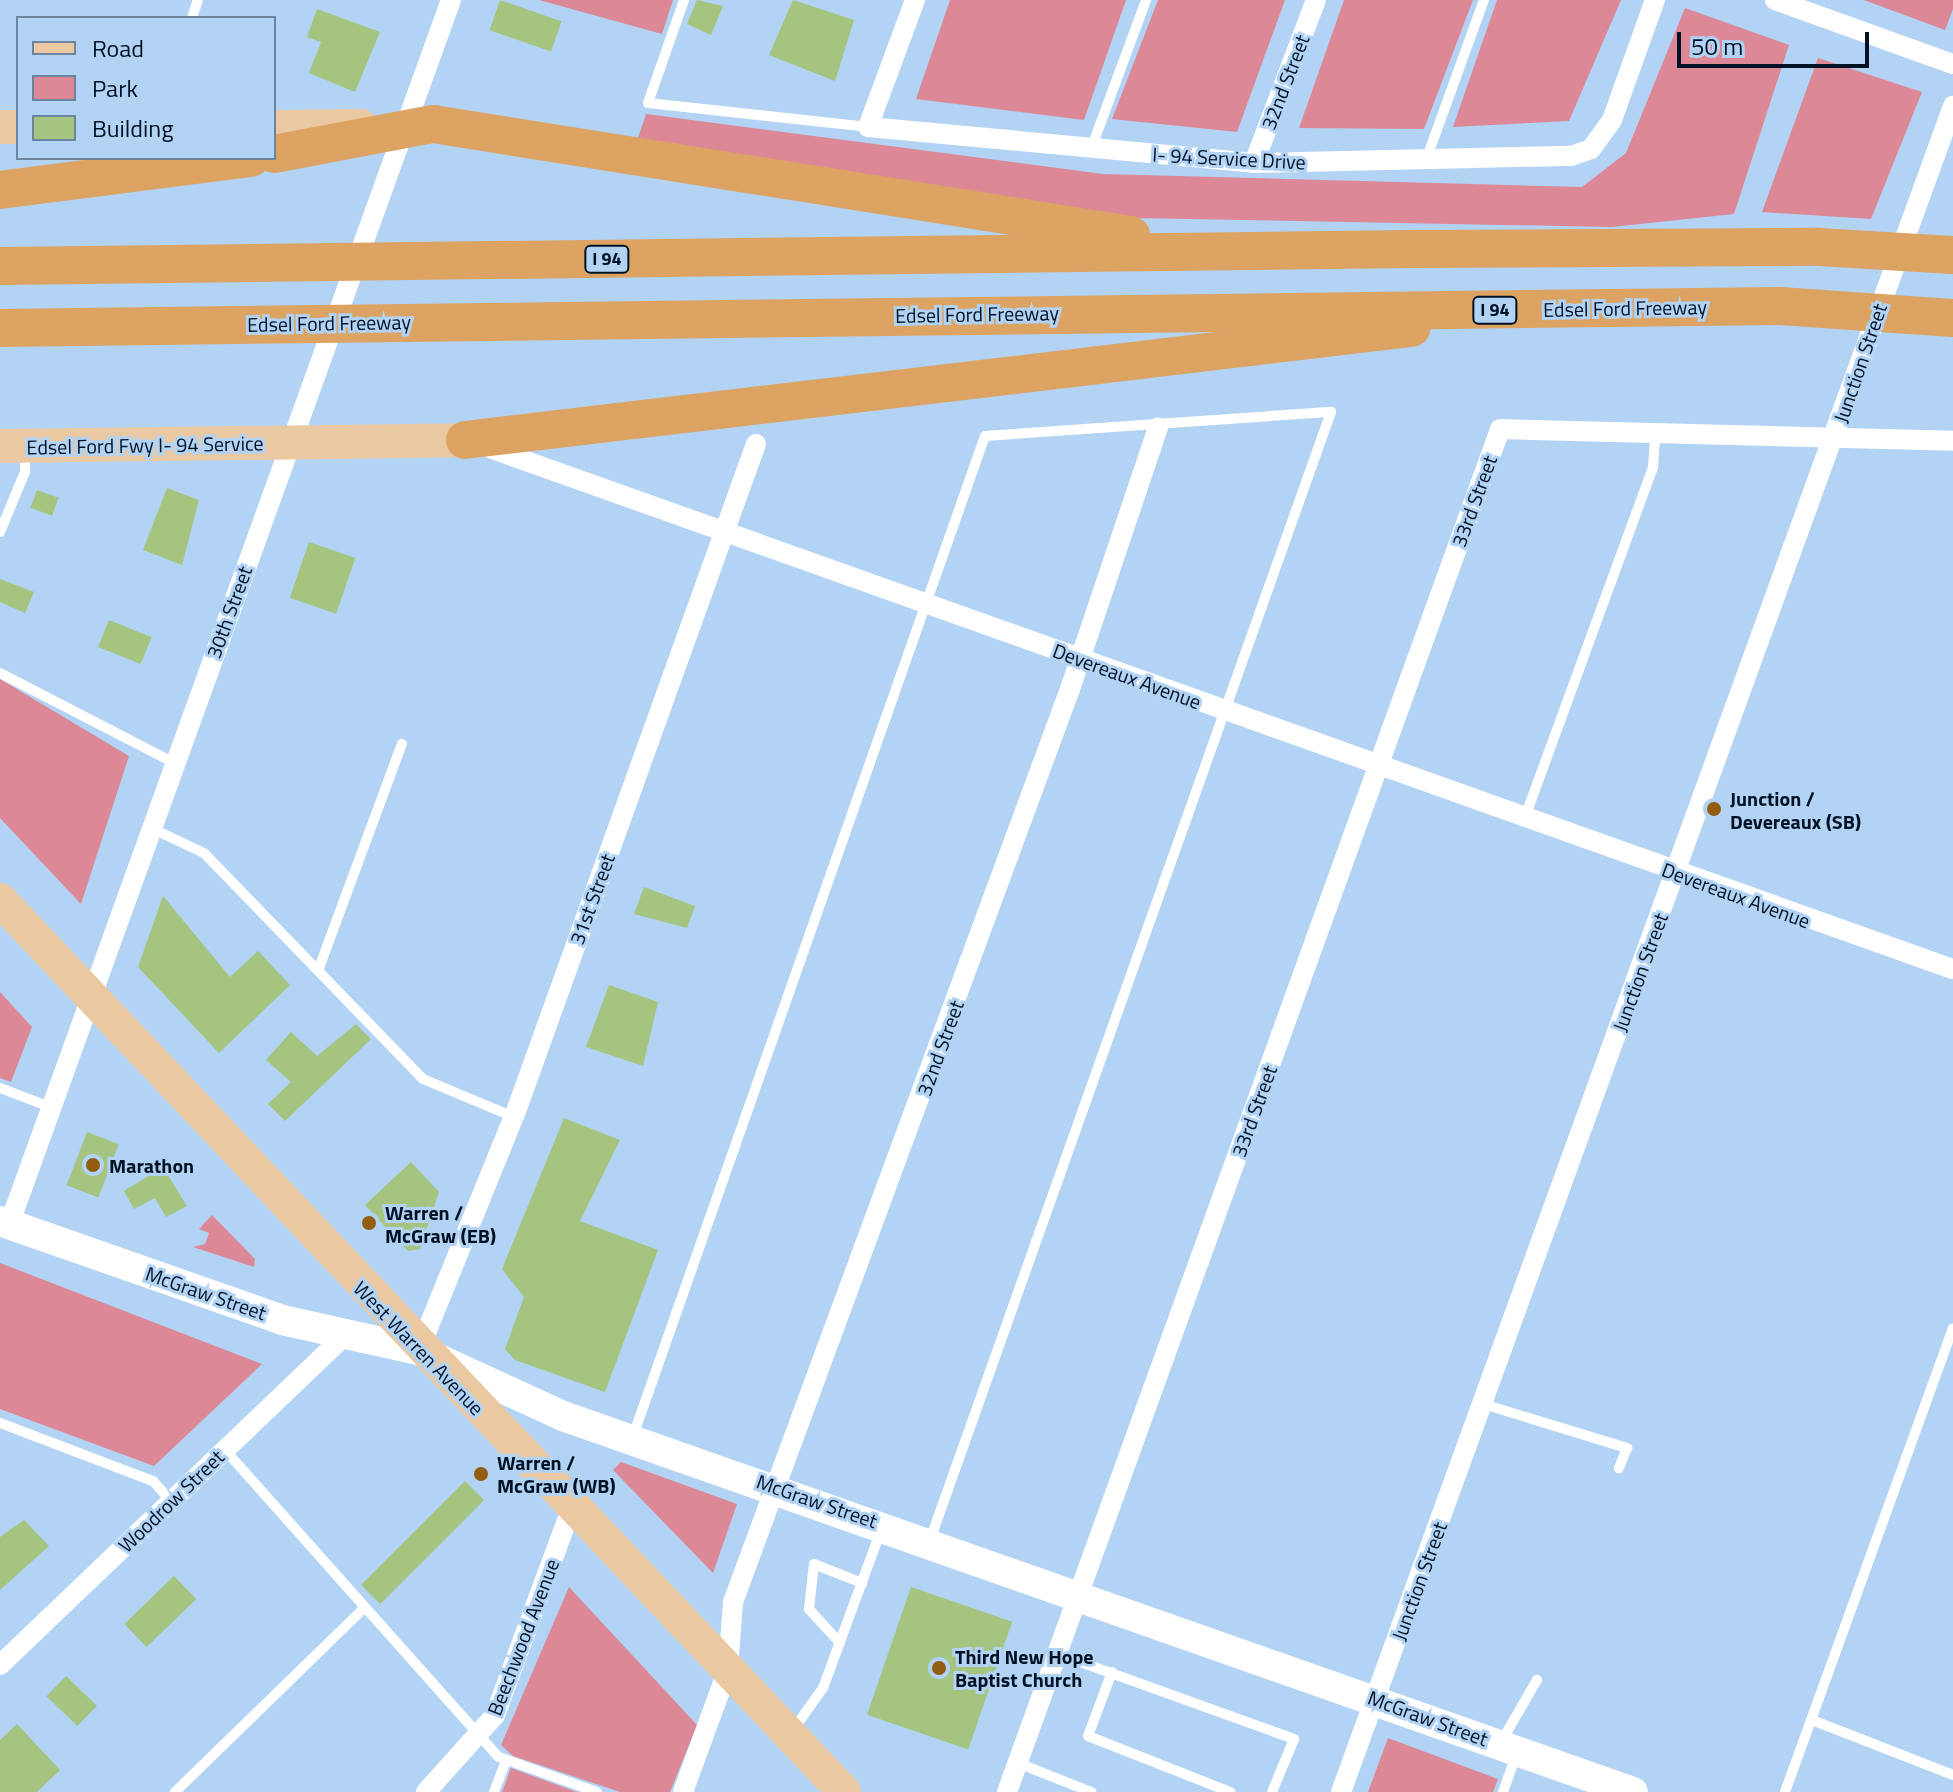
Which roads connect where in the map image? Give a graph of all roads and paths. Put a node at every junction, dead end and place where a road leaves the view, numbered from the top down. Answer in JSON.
{"nodes":[{"id":1,"x":451,"y":0,"type":"edge"},
{"id":2,"x":684,"y":0,"type":"edge"},
{"id":3,"x":915,"y":0,"type":"edge"},
{"id":4,"x":1146,"y":0,"type":"edge"},
{"id":5,"x":1316,"y":0,"type":"edge"},
{"id":6,"x":1484,"y":0,"type":"edge"},
{"id":7,"x":1655,"y":0,"type":"edge"},
{"id":8,"x":1775,"y":0,"type":"edge"},
{"id":9,"x":1819,"y":7,"type":"edge"},
{"id":10,"x":1953,"y":64,"type":"edge"},
{"id":11,"x":1953,"y":106,"type":"edge"},
{"id":12,"x":406,"y":126,"type":"junction"},
{"id":13,"x":276,"y":127,"type":"edge"},
{"id":14,"x":868,"y":127,"type":"junction"},
{"id":15,"x":1091,"y":149,"type":"junction"},
{"id":16,"x":276,"y":154,"type":"edge"},
{"id":17,"x":235,"y":160,"type":"edge"},
{"id":18,"x":1426,"y":160,"type":"junction"},
{"id":19,"x":1254,"y":163,"type":"junction"},
{"id":20,"x":0,"y":190,"type":"edge"},
{"id":21,"x":1214,"y":252,"type":"junction"},
{"id":22,"x":1953,"y":255,"type":"edge"},
{"id":23,"x":0,"y":266,"type":"edge"},
{"id":24,"x":1476,"y":311,"type":"junction"},
{"id":25,"x":1953,"y":318,"type":"edge"},
{"id":26,"x":0,"y":328,"type":"edge"},
{"id":27,"x":1158,"y":427,"type":"junction"},
{"id":28,"x":1655,"y":435,"type":"junction"},
{"id":29,"x":1834,"y":439,"type":"junction"},
{"id":30,"x":465,"y":440,"type":"junction"},
{"id":31,"x":1953,"y":441,"type":"edge"},
{"id":32,"x":290,"y":443,"type":"junction"},
{"id":33,"x":756,"y":444,"type":"dead end"},
{"id":34,"x":12,"y":446,"type":"edge"},
{"id":35,"x":725,"y":531,"type":"junction"},
{"id":36,"x":0,"y":532,"type":"edge"},
{"id":37,"x":926,"y":604,"type":"junction"},
{"id":38,"x":1081,"y":660,"type":"junction"},
{"id":39,"x":0,"y":673,"type":"edge"},
{"id":40,"x":1225,"y":711,"type":"junction"},
{"id":41,"x":402,"y":744,"type":"dead end"},
{"id":42,"x":174,"y":763,"type":"junction"},
{"id":43,"x":1379,"y":766,"type":"junction"},
{"id":44,"x":1524,"y":819,"type":"junction"},
{"id":45,"x":151,"y":828,"type":"junction"},
{"id":46,"x":1676,"y":874,"type":"junction"},
{"id":47,"x":0,"y":900,"type":"edge"},
{"id":48,"x":319,"y":968,"type":"junction"},
{"id":49,"x":1953,"y":969,"type":"edge"},
{"id":50,"x":90,"y":996,"type":"junction"},
{"id":51,"x":0,"y":1088,"type":"edge"},
{"id":52,"x":50,"y":1107,"type":"junction"},
{"id":53,"x":514,"y":1117,"type":"junction"},
{"id":54,"x":5,"y":1223,"type":"edge"},
{"id":55,"x":1953,"y":1329,"type":"edge"},
{"id":56,"x":343,"y":1337,"type":"junction"},
{"id":57,"x":419,"y":1350,"type":"junction"},
{"id":58,"x":1483,"y":1404,"type":"junction"},
{"id":59,"x":0,"y":1423,"type":"edge"},
{"id":60,"x":632,"y":1438,"type":"junction"},
{"id":61,"x":225,"y":1450,"type":"junction"},
{"id":62,"x":1619,"y":1468,"type":"dead end"},
{"id":63,"x":781,"y":1488,"type":"junction"},
{"id":64,"x":171,"y":1501,"type":"junction"},
{"id":65,"x":572,"y":1507,"type":"junction"},
{"id":66,"x":884,"y":1524,"type":"junction"},
{"id":67,"x":930,"y":1540,"type":"junction"},
{"id":68,"x":862,"y":1583,"type":"junction"},
{"id":69,"x":1080,"y":1594,"type":"junction"},
{"id":70,"x":365,"y":1607,"type":"junction"},
{"id":71,"x":840,"y":1643,"type":"junction"},
{"id":72,"x":1058,"y":1654,"type":"junction"},
{"id":73,"x":0,"y":1665,"type":"edge"},
{"id":74,"x":728,"y":1669,"type":"junction"},
{"id":75,"x":1112,"y":1672,"type":"junction"},
{"id":76,"x":1537,"y":1680,"type":"dead end"},
{"id":77,"x":1375,"y":1699,"type":"junction"},
{"id":78,"x":1812,"y":1720,"type":"junction"},
{"id":79,"x":484,"y":1735,"type":"junction"},
{"id":80,"x":790,"y":1735,"type":"junction"},
{"id":81,"x":1509,"y":1747,"type":"junction"},
{"id":82,"x":506,"y":1760,"type":"junction"},
{"id":83,"x":1018,"y":1763,"type":"junction"},
{"id":84,"x":1953,"y":1775,"type":"edge"},
{"id":85,"x":175,"y":1792,"type":"edge"},
{"id":86,"x":426,"y":1792,"type":"edge"},
{"id":87,"x":494,"y":1792,"type":"edge"},
{"id":88,"x":597,"y":1792,"type":"edge"},
{"id":89,"x":683,"y":1792,"type":"edge"},
{"id":90,"x":844,"y":1792,"type":"edge"},
{"id":91,"x":1007,"y":1792,"type":"edge"},
{"id":92,"x":1091,"y":1792,"type":"edge"},
{"id":93,"x":1230,"y":1792,"type":"edge"},
{"id":94,"x":1272,"y":1792,"type":"edge"},
{"id":95,"x":1341,"y":1792,"type":"edge"},
{"id":96,"x":1503,"y":1792,"type":"edge"},
{"id":97,"x":1633,"y":1792,"type":"edge"},
{"id":98,"x":1785,"y":1792,"type":"edge"}],
"edges":[{"from":1,"to":12,"type":"street","name":"30th Street"},
{"from":2,"to":14,"type":"lane"},
{"from":3,"to":14,"type":"street"},
{"from":4,"to":15,"type":"lane"},
{"from":5,"to":19,"type":"street","name":"32nd Street"},
{"from":6,"to":18,"type":"lane"},
{"from":7,"to":18,"type":"street","name":"I- 94 Service Drive"},
{"from":8,"to":9,"type":"street"},
{"from":9,"to":10,"type":"street"},
{"from":11,"to":29,"type":"street","name":"Junction Street"},
{"from":12,"to":13,"type":"main road"},
{"from":12,"to":16,"type":"highway"},
{"from":12,"to":21,"type":"highway"},
{"from":12,"to":32,"type":"street","name":"30th Street"},
{"from":14,"to":15,"type":"street","name":"I- 94 Service Drive"},
{"from":15,"to":19,"type":"street","name":"I- 94 Service Drive"},
{"from":17,"to":20,"type":"highway"},
{"from":18,"to":19,"type":"street","name":"I- 94 Service Drive"},
{"from":21,"to":22,"type":"highway","number":"I 94"},
{"from":21,"to":23,"type":"highway","number":"I 94"},
{"from":24,"to":25,"type":"highway","name":"Edsel Ford Freeway","number":"I 94"},
{"from":24,"to":26,"type":"highway","name":"Edsel Ford Freeway","number":"I 94"},
{"from":24,"to":30,"type":"highway"},
{"from":27,"to":37,"type":"lane"},
{"from":27,"to":38,"type":"street","name":"32nd Street"},
{"from":27,"to":40,"type":"lane"},
{"from":28,"to":29,"type":"street"},
{"from":28,"to":43,"type":"street","name":"33rd Street"},
{"from":28,"to":44,"type":"lane"},
{"from":29,"to":31,"type":"street"},
{"from":29,"to":46,"type":"street","name":"Junction Street"},
{"from":30,"to":32,"type":"main road","name":"Devereaux Avenue"},
{"from":30,"to":35,"type":"street","name":"Devereaux Avenue"},
{"from":32,"to":34,"type":"main road","name":"Edsel Ford Fwy I- 94 Service"},
{"from":32,"to":42,"type":"street","name":"30th Street"},
{"from":33,"to":35,"type":"street","name":"31st Street"},
{"from":34,"to":36,"type":"lane"},
{"from":35,"to":37,"type":"street","name":"Devereaux Avenue"},
{"from":35,"to":53,"type":"street","name":"31st Street"},
{"from":37,"to":38,"type":"street","name":"Devereaux Avenue"},
{"from":37,"to":60,"type":"lane"},
{"from":38,"to":40,"type":"street","name":"Devereaux Avenue"},
{"from":38,"to":63,"type":"street","name":"32nd Street"},
{"from":39,"to":42,"type":"lane"},
{"from":40,"to":43,"type":"street","name":"Devereaux Avenue"},
{"from":40,"to":67,"type":"lane"},
{"from":41,"to":48,"type":"lane"},
{"from":42,"to":45,"type":"street","name":"30th Street"},
{"from":43,"to":44,"type":"street","name":"Devereaux Avenue"},
{"from":43,"to":69,"type":"street","name":"33rd Street"},
{"from":44,"to":46,"type":"street","name":"Devereaux Avenue"},
{"from":45,"to":48,"type":"lane"},
{"from":45,"to":50,"type":"street","name":"30th Street"},
{"from":46,"to":49,"type":"street","name":"Devereaux Avenue"},
{"from":46,"to":58,"type":"street","name":"Junction Street"},
{"from":47,"to":50,"type":"main road","name":"West Warren Avenue"},
{"from":48,"to":53,"type":"lane"},
{"from":50,"to":52,"type":"street","name":"30th Street"},
{"from":50,"to":57,"type":"main road","name":"West Warren Avenue"},
{"from":51,"to":52,"type":"lane"},
{"from":52,"to":54,"type":"street","name":"30th Street"},
{"from":53,"to":57,"type":"street","name":"31st Street"},
{"from":54,"to":56,"type":"street","name":"McGraw Street"},
{"from":55,"to":78,"type":"lane"},
{"from":56,"to":57,"type":"street","name":"McGraw Street"},
{"from":56,"to":61,"type":"street","name":"Woodrow Street"},
{"from":57,"to":60,"type":"street","name":"McGraw Street"},
{"from":57,"to":65,"type":"main road","name":"West Warren Avenue"},
{"from":58,"to":62,"type":"lane"},
{"from":58,"to":77,"type":"street","name":"Junction Street"},
{"from":59,"to":64,"type":"lane"},
{"from":60,"to":63,"type":"street","name":"McGraw Street"},
{"from":61,"to":64,"type":"street","name":"Woodrow Street"},
{"from":61,"to":70,"type":"lane"},
{"from":63,"to":66,"type":"street","name":"McGraw Street"},
{"from":63,"to":74,"type":"street","name":"32nd Street"},
{"from":64,"to":73,"type":"street","name":"Woodrow Street"},
{"from":65,"to":74,"type":"main road","name":"West Warren Avenue"},
{"from":65,"to":79,"type":"street","name":"Beechwood Avenue"},
{"from":66,"to":67,"type":"street","name":"McGraw Street"},
{"from":66,"to":68,"type":"lane"},
{"from":67,"to":69,"type":"street","name":"McGraw Street"},
{"from":68,"to":71,"type":"lane"},
{"from":68,"to":71,"type":"lane"},
{"from":69,"to":72,"type":"street","name":"33rd Street"},
{"from":69,"to":77,"type":"street","name":"McGraw Street"},
{"from":70,"to":79,"type":"lane"},
{"from":70,"to":85,"type":"lane"},
{"from":71,"to":80,"type":"lane"},
{"from":72,"to":75,"type":"lane"},
{"from":72,"to":83,"type":"street","name":"33rd Street"},
{"from":74,"to":80,"type":"main road","name":"West Warren Avenue"},
{"from":74,"to":89,"type":"street","name":"32nd Street"},
{"from":75,"to":93,"type":"lane"},
{"from":75,"to":94,"type":"lane"},
{"from":76,"to":81,"type":"lane"},
{"from":77,"to":81,"type":"street","name":"McGraw Street"},
{"from":77,"to":95,"type":"street","name":"Junction Street"},
{"from":78,"to":84,"type":"lane"},
{"from":78,"to":98,"type":"lane"},
{"from":79,"to":82,"type":"lane"},
{"from":79,"to":86,"type":"street","name":"Beechwood Avenue"},
{"from":80,"to":90,"type":"main road","name":"West Warren Avenue"},
{"from":81,"to":96,"type":"lane"},
{"from":81,"to":97,"type":"street","name":"McGraw Street"},
{"from":82,"to":87,"type":"lane"},
{"from":82,"to":88,"type":"lane"},
{"from":83,"to":91,"type":"street","name":"33rd Street"},
{"from":83,"to":92,"type":"lane"}]}
